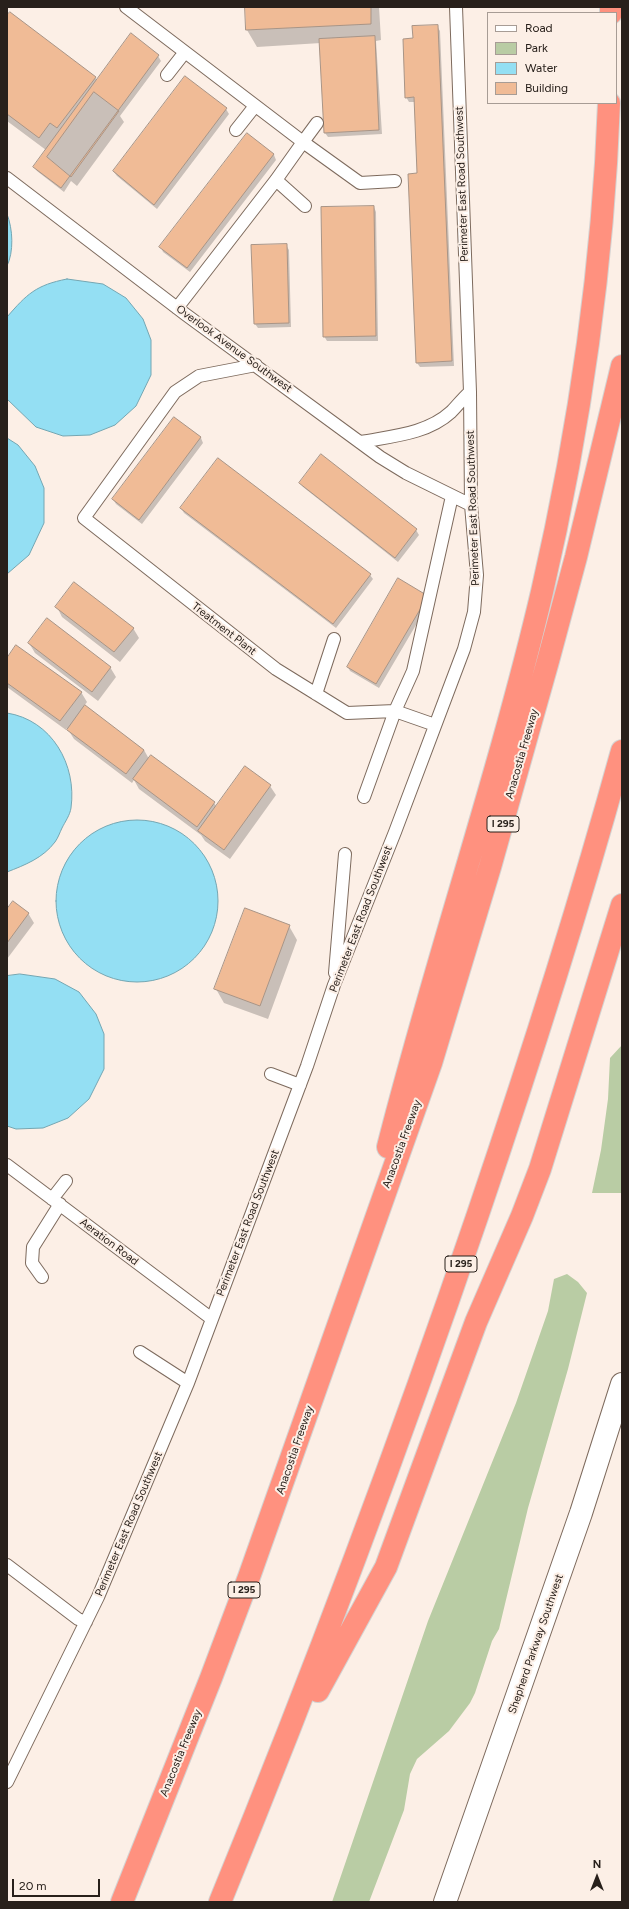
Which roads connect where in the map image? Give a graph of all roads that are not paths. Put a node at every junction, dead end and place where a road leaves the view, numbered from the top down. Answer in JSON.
{"nodes":[{"id":1,"x":126,"y":7,"type":"edge"},
{"id":2,"x":456,"y":7,"type":"edge"},
{"id":3,"x":185,"y":52,"type":"junction"},
{"id":4,"x":167,"y":75,"type":"dead end"},
{"id":5,"x":609,"y":104,"type":"edge"},
{"id":6,"x":255,"y":106,"type":"junction"},
{"id":7,"x":317,"y":123,"type":"dead end"},
{"id":8,"x":236,"y":130,"type":"dead end"},
{"id":9,"x":303,"y":142,"type":"junction"},
{"id":10,"x":7,"y":178,"type":"edge"},
{"id":11,"x":276,"y":180,"type":"junction"},
{"id":12,"x":396,"y":181,"type":"dead end"},
{"id":13,"x":305,"y":206,"type":"dead end"},
{"id":14,"x":177,"y":308,"type":"junction"},
{"id":15,"x":256,"y":365,"type":"junction"},
{"id":16,"x":622,"y":366,"type":"edge"},
{"id":17,"x":470,"y":392,"type":"junction"},
{"id":18,"x":362,"y":442,"type":"junction"},
{"id":19,"x":452,"y":496,"type":"junction"},
{"id":20,"x":471,"y":506,"type":"junction"},
{"id":21,"x":334,"y":639,"type":"dead end"},
{"id":22,"x":316,"y":694,"type":"junction"},
{"id":23,"x":396,"y":711,"type":"junction"},
{"id":24,"x":435,"y":725,"type":"junction"},
{"id":25,"x":622,"y":751,"type":"edge"},
{"id":26,"x":364,"y":797,"type":"dead end"},
{"id":27,"x":345,"y":854,"type":"dead end"},
{"id":28,"x":622,"y":905,"type":"edge"},
{"id":29,"x":334,"y":985,"type":"junction"},
{"id":30,"x":270,"y":1074,"type":"dead end"},
{"id":31,"x":300,"y":1085,"type":"junction"},
{"id":32,"x":7,"y":1165,"type":"edge"},
{"id":33,"x":66,"y":1181,"type":"dead end"},
{"id":34,"x":56,"y":1202,"type":"junction"},
{"id":35,"x":355,"y":1274,"type":"junction"},
{"id":36,"x":42,"y":1277,"type":"dead end"},
{"id":37,"x":212,"y":1319,"type":"junction"},
{"id":38,"x":140,"y":1352,"type":"dead end"},
{"id":39,"x":188,"y":1383,"type":"junction"},
{"id":40,"x":622,"y":1384,"type":"edge"},
{"id":41,"x":7,"y":1565,"type":"edge"},
{"id":42,"x":86,"y":1622,"type":"junction"},
{"id":43,"x":275,"y":1769,"type":"junction"},
{"id":44,"x":7,"y":1782,"type":"edge"},
{"id":45,"x":122,"y":1902,"type":"edge"},
{"id":46,"x":220,"y":1902,"type":"edge"},
{"id":47,"x":445,"y":1902,"type":"edge"}],
"edges":[{"from":1,"to":3,"type":"lane"},
{"from":2,"to":17,"type":"lane","name":"Perimeter East Road Southwest"},
{"from":3,"to":4,"type":"lane"},
{"from":3,"to":6,"type":"lane"},
{"from":5,"to":35,"type":"highway"},
{"from":6,"to":8,"type":"lane"},
{"from":6,"to":9,"type":"lane"},
{"from":7,"to":9,"type":"lane"},
{"from":9,"to":11,"type":"lane"},
{"from":9,"to":12,"type":"lane"},
{"from":10,"to":14,"type":"lane","name":"Overlook Avenue Southwest"},
{"from":11,"to":13,"type":"lane"},
{"from":11,"to":14,"type":"lane"},
{"from":14,"to":15,"type":"lane","name":"Overlook Avenue Southwest"},
{"from":15,"to":18,"type":"lane","name":"Overlook Avenue Southwest"},
{"from":15,"to":22,"type":"lane","name":"Treatment Plant"},
{"from":16,"to":35,"type":"highway","name":"Anacostia Freeway","number":"I 295"},
{"from":17,"to":18,"type":"lane"},
{"from":17,"to":20,"type":"lane","name":"Perimeter East Road Southwest"},
{"from":18,"to":19,"type":"lane","name":"Overlook Avenue Southwest"},
{"from":19,"to":20,"type":"lane","name":"Overlook Avenue Southwest"},
{"from":19,"to":23,"type":"lane"},
{"from":20,"to":24,"type":"lane","name":"Perimeter East Road Southwest"},
{"from":21,"to":22,"type":"lane"},
{"from":22,"to":23,"type":"lane","name":"Treatment Plant"},
{"from":23,"to":24,"type":"lane"},
{"from":23,"to":26,"type":"lane"},
{"from":24,"to":29,"type":"lane","name":"Perimeter East Road Southwest"},
{"from":25,"to":43,"type":"highway","number":"I 295"},
{"from":27,"to":29,"type":"lane"},
{"from":28,"to":43,"type":"highway"},
{"from":29,"to":31,"type":"lane","name":"Perimeter East Road Southwest"},
{"from":30,"to":31,"type":"lane"},
{"from":31,"to":37,"type":"lane","name":"Perimeter East Road Southwest"},
{"from":32,"to":34,"type":"lane","name":"Aeration Road"},
{"from":33,"to":34,"type":"lane"},
{"from":34,"to":36,"type":"lane"},
{"from":34,"to":37,"type":"lane","name":"Aeration Road"},
{"from":35,"to":45,"type":"highway","name":"Anacostia Freeway","number":"I 295"},
{"from":37,"to":39,"type":"lane","name":"Perimeter East Road Southwest"},
{"from":38,"to":39,"type":"lane"},
{"from":39,"to":42,"type":"lane","name":"Perimeter East Road Southwest"},
{"from":40,"to":47,"type":"street","name":"Shepherd Parkway Southwest"},
{"from":41,"to":42,"type":"lane"},
{"from":42,"to":44,"type":"lane","name":"Perimeter East Road Southwest"},
{"from":43,"to":46,"type":"highway","number":"I 295"}]}
